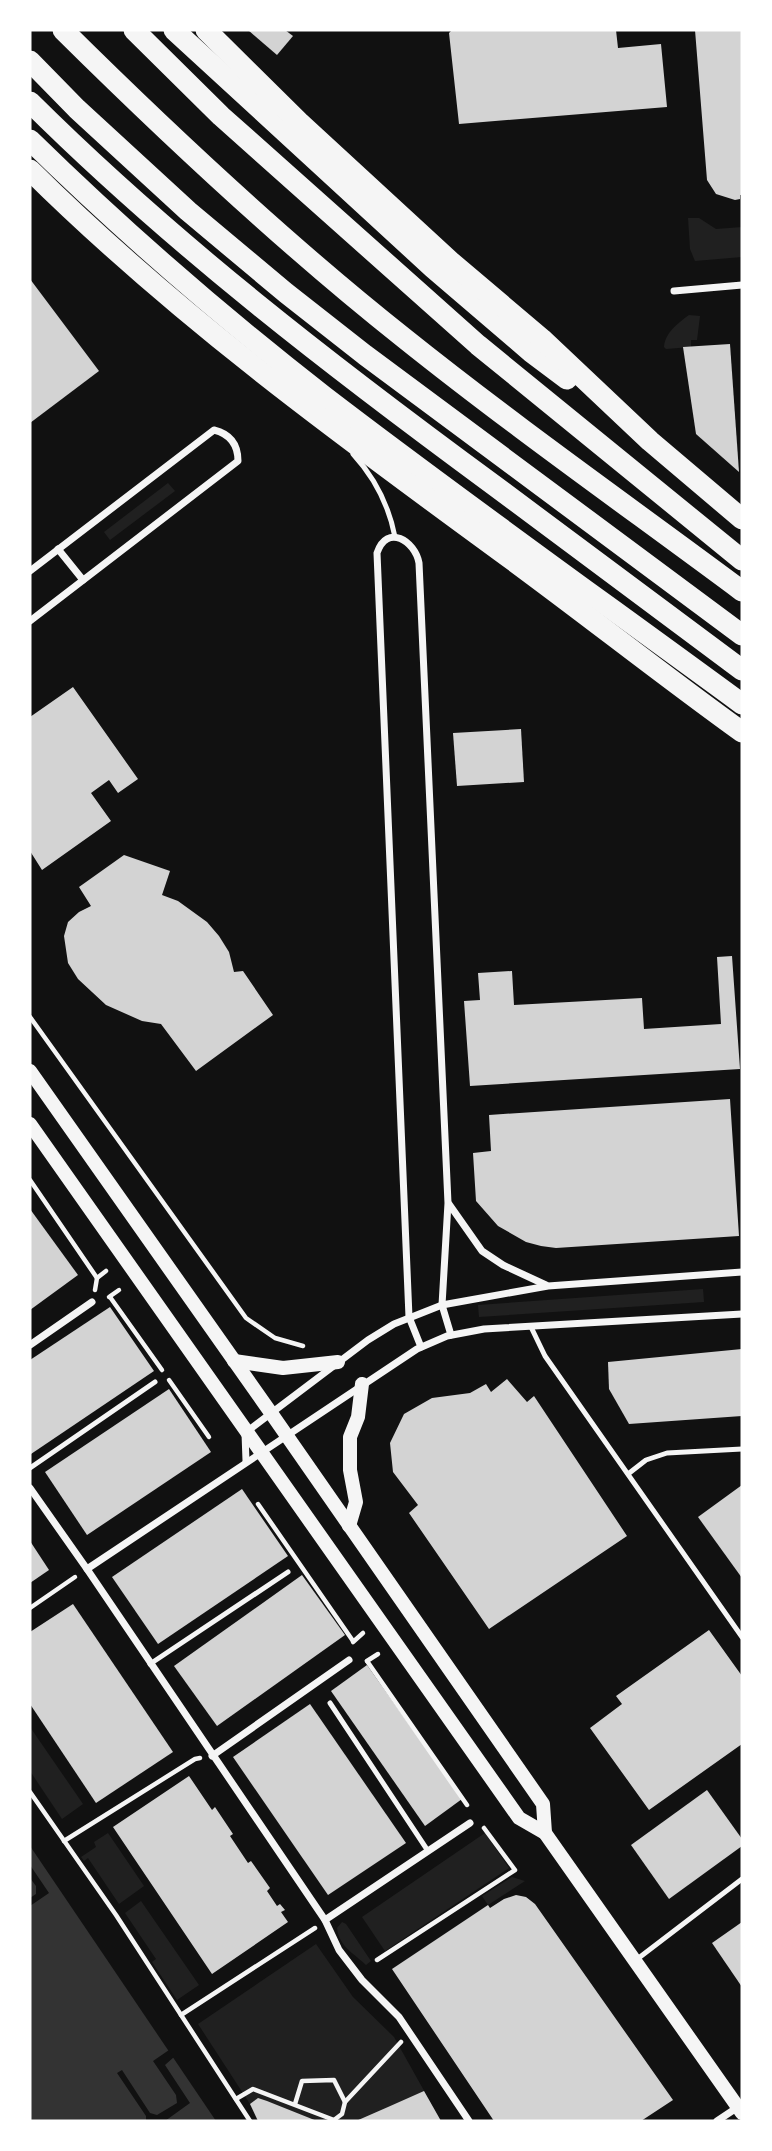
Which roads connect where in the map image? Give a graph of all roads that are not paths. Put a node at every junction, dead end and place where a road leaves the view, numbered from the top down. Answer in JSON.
{"nodes":[{"id":1,"x":63,"y":30,"type":"edge"},
{"id":2,"x":134,"y":30,"type":"edge"},
{"id":3,"x":174,"y":30,"type":"edge"},
{"id":4,"x":206,"y":30,"type":"edge"},
{"id":5,"x":30,"y":61,"type":"edge"},
{"id":6,"x":30,"y":102,"type":"edge"},
{"id":7,"x":30,"y":140,"type":"edge"},
{"id":8,"x":30,"y":170,"type":"edge"},
{"id":9,"x":742,"y":285,"type":"edge"},
{"id":10,"x":674,"y":290,"type":"dead end"},
{"id":11,"x":309,"y":408,"type":"junction"},
{"id":12,"x":650,"y":441,"type":"junction"},
{"id":13,"x":742,"y":519,"type":"edge"},
{"id":14,"x":395,"y":537,"type":"junction"},
{"id":15,"x":58,"y":550,"type":"junction"},
{"id":16,"x":742,"y":560,"type":"edge"},
{"id":17,"x":30,"y":571,"type":"edge"},
{"id":18,"x":83,"y":580,"type":"junction"},
{"id":19,"x":742,"y":591,"type":"edge"},
{"id":20,"x":30,"y":621,"type":"edge"},
{"id":21,"x":742,"y":635,"type":"edge"},
{"id":22,"x":742,"y":670,"type":"edge"},
{"id":23,"x":742,"y":704,"type":"edge"},
{"id":24,"x":742,"y":732,"type":"edge"},
{"id":25,"x":30,"y":1071,"type":"edge"},
{"id":26,"x":30,"y":1124,"type":"edge"},
{"id":27,"x":448,"y":1203,"type":"junction"},
{"id":28,"x":742,"y":1272,"type":"edge"},
{"id":29,"x":548,"y":1286,"type":"junction"},
{"id":30,"x":92,"y":1302,"type":"dead end"},
{"id":31,"x":442,"y":1305,"type":"junction"},
{"id":32,"x":742,"y":1314,"type":"edge"},
{"id":33,"x":409,"y":1317,"type":"junction"},
{"id":34,"x":531,"y":1327,"type":"junction"},
{"id":35,"x":451,"y":1335,"type":"junction"},
{"id":36,"x":30,"y":1345,"type":"edge"},
{"id":37,"x":421,"y":1347,"type":"junction"},
{"id":38,"x":234,"y":1361,"type":"junction"},
{"id":39,"x":332,"y":1363,"type":"junction"},
{"id":40,"x":155,"y":1382,"type":"dead end"},
{"id":41,"x":362,"y":1384,"type":"junction"},
{"id":42,"x":271,"y":1413,"type":"junction"},
{"id":43,"x":245,"y":1433,"type":"junction"},
{"id":44,"x":287,"y":1436,"type":"junction"},
{"id":45,"x":742,"y":1449,"type":"edge"},
{"id":46,"x":260,"y":1453,"type":"junction"},
{"id":47,"x":246,"y":1461,"type":"junction"},
{"id":48,"x":30,"y":1468,"type":"edge"},
{"id":49,"x":628,"y":1474,"type":"junction"},
{"id":50,"x":30,"y":1488,"type":"edge"},
{"id":51,"x":349,"y":1525,"type":"junction"},
{"id":52,"x":87,"y":1569,"type":"junction"},
{"id":53,"x":288,"y":1572,"type":"dead end"},
{"id":54,"x":742,"y":1637,"type":"edge"},
{"id":55,"x":349,"y":1660,"type":"dead end"},
{"id":56,"x":150,"y":1664,"type":"junction"},
{"id":57,"x":330,"y":1703,"type":"dead end"},
{"id":58,"x":212,"y":1756,"type":"junction"},
{"id":59,"x":470,"y":1823,"type":"dead end"},
{"id":60,"x":545,"y":1833,"type":"junction"},
{"id":61,"x":428,"y":1851,"type":"junction"},
{"id":62,"x":742,"y":1880,"type":"edge"},
{"id":63,"x":325,"y":1920,"type":"junction"},
{"id":64,"x":635,"y":1961,"type":"junction"},
{"id":65,"x":740,"y":2110,"type":"edge"},
{"id":66,"x":468,"y":2121,"type":"edge"},
{"id":67,"x":717,"y":2121,"type":"edge"}],
"edges":[{"from":1,"to":19,"type":"highway"},
{"from":2,"to":16,"type":"highway"},
{"from":3,"to":12,"type":"highway"},
{"from":4,"to":12,"type":"highway"},
{"from":5,"to":21,"type":"highway"},
{"from":6,"to":22,"type":"highway"},
{"from":7,"to":23,"type":"highway"},
{"from":8,"to":11,"type":"highway"},
{"from":9,"to":10,"type":"street"},
{"from":11,"to":14,"type":"lane"},
{"from":11,"to":24,"type":"highway"},
{"from":12,"to":13,"type":"highway"},
{"from":14,"to":27,"type":"street"},
{"from":14,"to":33,"type":"street"},
{"from":15,"to":17,"type":"street"},
{"from":15,"to":18,"type":"street"},
{"from":15,"to":18,"type":"street"},
{"from":18,"to":20,"type":"street"},
{"from":25,"to":38,"type":"main road"},
{"from":26,"to":43,"type":"main road"},
{"from":27,"to":29,"type":"street"},
{"from":27,"to":31,"type":"street"},
{"from":28,"to":29,"type":"street"},
{"from":29,"to":31,"type":"street"},
{"from":30,"to":36,"type":"street"},
{"from":31,"to":33,"type":"street"},
{"from":31,"to":35,"type":"street"},
{"from":32,"to":34,"type":"street"},
{"from":33,"to":37,"type":"street"},
{"from":33,"to":39,"type":"street"},
{"from":34,"to":35,"type":"street"},
{"from":34,"to":49,"type":"lane"},
{"from":35,"to":37,"type":"street"},
{"from":37,"to":41,"type":"street"},
{"from":38,"to":39,"type":"main road"},
{"from":38,"to":42,"type":"main road"},
{"from":39,"to":42,"type":"street"},
{"from":40,"to":48,"type":"lane"},
{"from":41,"to":44,"type":"street"},
{"from":41,"to":51,"type":"main road"},
{"from":42,"to":43,"type":"street"},
{"from":42,"to":44,"type":"main road"},
{"from":43,"to":46,"type":"main road"},
{"from":43,"to":47,"type":"street"},
{"from":44,"to":46,"type":"street"},
{"from":44,"to":51,"type":"main road"},
{"from":45,"to":49,"type":"lane"},
{"from":46,"to":47,"type":"street"},
{"from":46,"to":60,"type":"main road"},
{"from":47,"to":52,"type":"street"},
{"from":49,"to":54,"type":"lane"},
{"from":50,"to":52,"type":"street"},
{"from":51,"to":60,"type":"main road"},
{"from":52,"to":56,"type":"street"},
{"from":53,"to":56,"type":"lane"},
{"from":55,"to":58,"type":"street"},
{"from":56,"to":58,"type":"street"},
{"from":57,"to":61,"type":"lane"},
{"from":58,"to":63,"type":"street"},
{"from":59,"to":61,"type":"street"},
{"from":60,"to":64,"type":"main road"},
{"from":61,"to":63,"type":"street"},
{"from":62,"to":64,"type":"lane"},
{"from":63,"to":66,"type":"street"},
{"from":64,"to":65,"type":"main road"},
{"from":65,"to":67,"type":"street"}]}
